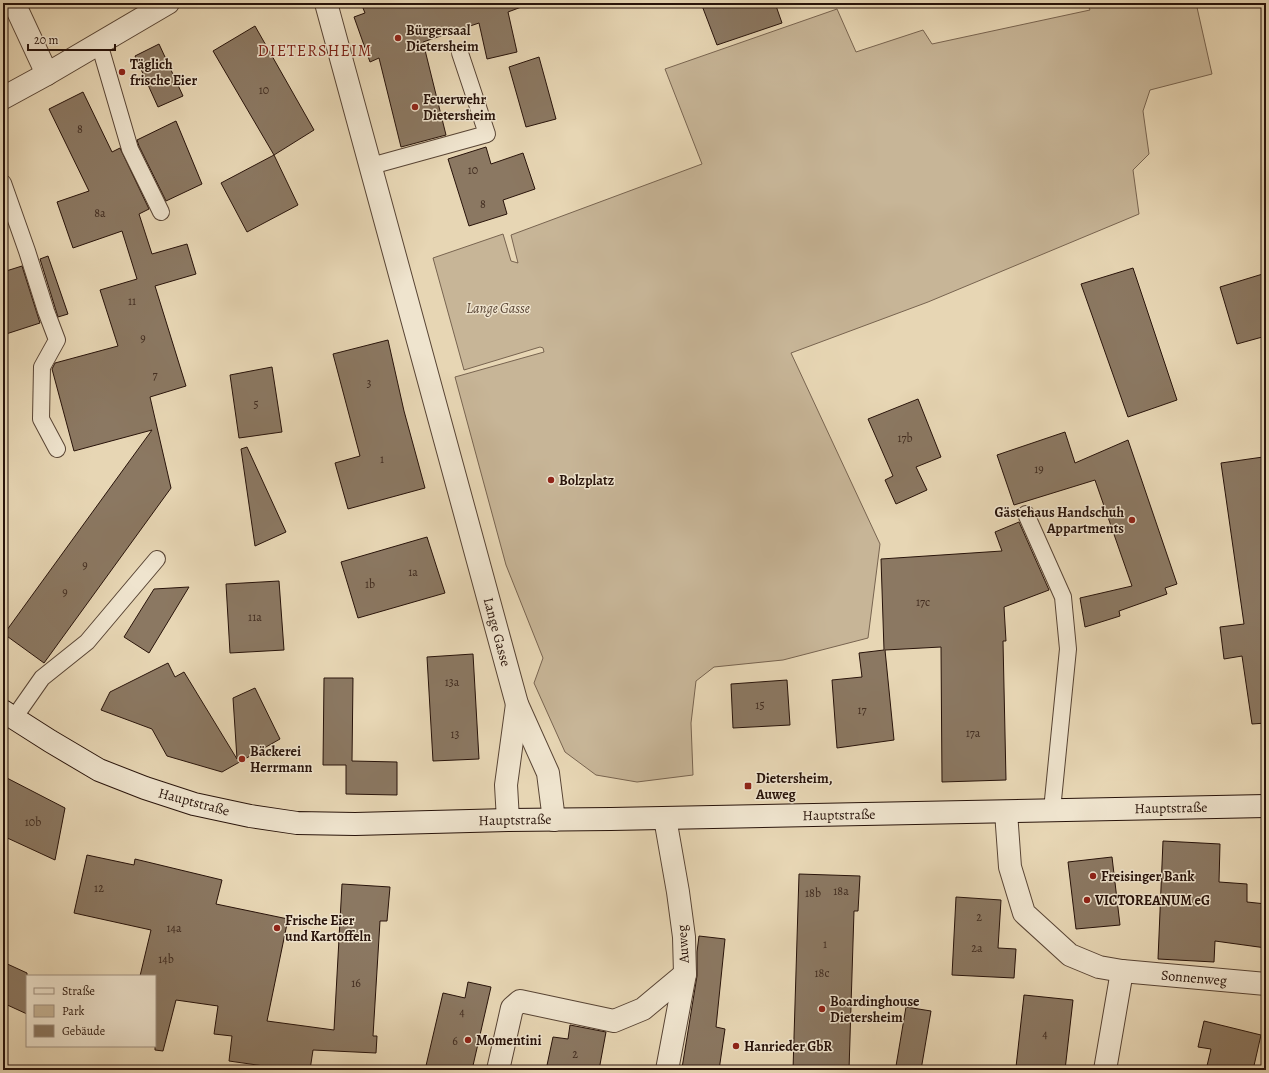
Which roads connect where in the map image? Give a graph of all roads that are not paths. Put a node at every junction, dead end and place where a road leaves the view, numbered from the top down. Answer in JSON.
{"nodes":[{"id":1,"x":14,"y":3,"type":"edge"},
{"id":2,"x":168,"y":3,"type":"edge"},
{"id":3,"x":326,"y":3,"type":"edge"},
{"id":4,"x":99,"y":43,"type":"junction"},
{"id":5,"x":460,"y":53,"type":"dead end"},
{"id":6,"x":47,"y":74,"type":"junction"},
{"id":7,"x":3,"y":98,"type":"edge"},
{"id":8,"x":371,"y":166,"type":"junction"},
{"id":9,"x":3,"y":183,"type":"edge"},
{"id":10,"x":161,"y":212,"type":"dead end"},
{"id":11,"x":57,"y":449,"type":"dead end"},
{"id":12,"x":1026,"y":514,"type":"dead end"},
{"id":13,"x":157,"y":559,"type":"dead end"},
{"id":14,"x":517,"y":704,"type":"junction"},
{"id":15,"x":9,"y":714,"type":"edge"},
{"id":16,"x":1266,"y":806,"type":"edge"},
{"id":17,"x":1052,"y":810,"type":"junction"},
{"id":18,"x":1006,"y":812,"type":"junction"},
{"id":19,"x":665,"y":818,"type":"junction"},
{"id":20,"x":508,"y":820,"type":"junction"},
{"id":21,"x":554,"y":820,"type":"junction"},
{"id":22,"x":1122,"y":971,"type":"junction"},
{"id":23,"x":685,"y":974,"type":"junction"},
{"id":24,"x":1266,"y":984,"type":"edge"},
{"id":25,"x":498,"y":1070,"type":"edge"},
{"id":26,"x":667,"y":1070,"type":"edge"},
{"id":27,"x":1105,"y":1070,"type":"edge"}],
"edges":[{"from":1,"to":6,"type":"street"},
{"from":2,"to":4,"type":"street"},
{"from":3,"to":8,"type":"street","name":"Lange Gasse"},
{"from":4,"to":6,"type":"street"},
{"from":4,"to":10,"type":"lane"},
{"from":5,"to":8,"type":"lane"},
{"from":6,"to":7,"type":"street"},
{"from":8,"to":14,"type":"street","name":"Lange Gasse"},
{"from":9,"to":11,"type":"lane"},
{"from":12,"to":17,"type":"lane"},
{"from":13,"to":15,"type":"lane"},
{"from":14,"to":20,"type":"street","name":"Lange Gasse"},
{"from":14,"to":21,"type":"street","name":"Lange Gasse"},
{"from":15,"to":20,"type":"street","name":"Hauptstraße"},
{"from":16,"to":17,"type":"street","name":"Hauptstraße"},
{"from":17,"to":18,"type":"street","name":"Hauptstraße"},
{"from":18,"to":19,"type":"street","name":"Hauptstraße"},
{"from":18,"to":22,"type":"street","name":"Sonnenweg"},
{"from":19,"to":21,"type":"street","name":"Hauptstraße"},
{"from":19,"to":23,"type":"street","name":"Auweg"},
{"from":20,"to":21,"type":"street","name":"Hauptstraße"},
{"from":22,"to":24,"type":"street","name":"Sonnenweg"},
{"from":22,"to":27,"type":"street"},
{"from":23,"to":25,"type":"street"},
{"from":23,"to":26,"type":"street","name":"Auweg"}]}
